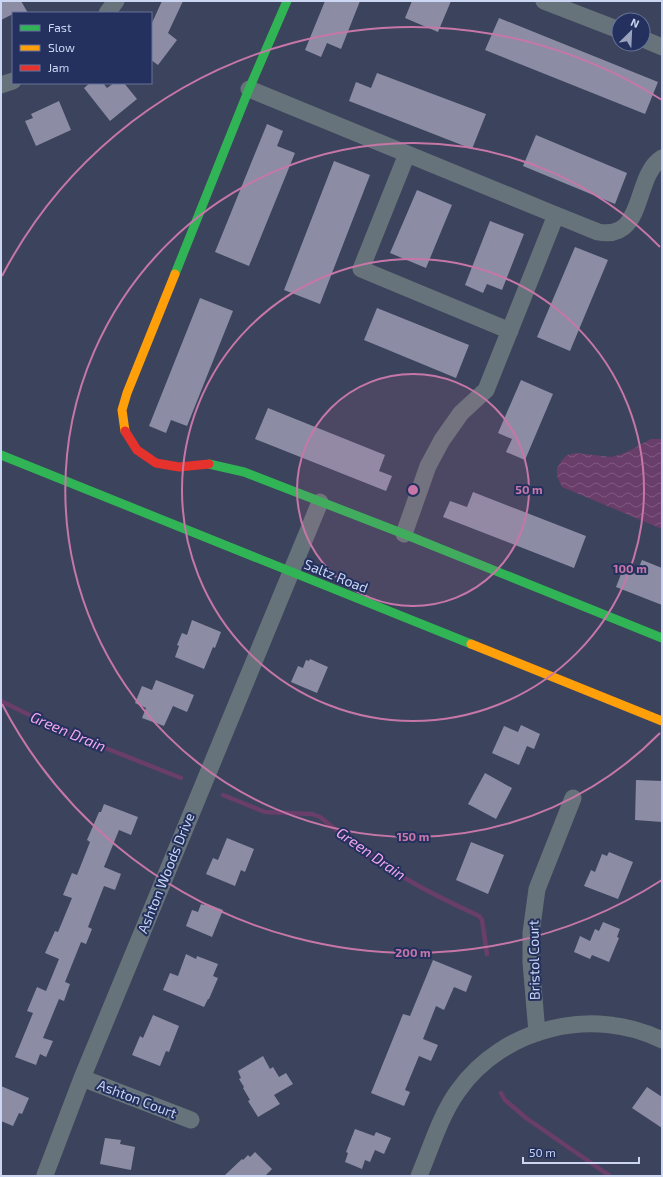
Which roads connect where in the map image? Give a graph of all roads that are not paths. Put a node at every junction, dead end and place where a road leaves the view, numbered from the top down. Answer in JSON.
{"nodes":[{"id":1,"x":116,"y":1,"type":"edge"},
{"id":2,"x":287,"y":1,"type":"edge"},
{"id":3,"x":544,"y":1,"type":"edge"},
{"id":4,"x":108,"y":12,"type":"edge"},
{"id":5,"x":611,"y":27,"type":"edge"},
{"id":6,"x":651,"y":42,"type":"edge"},
{"id":7,"x":662,"y":47,"type":"edge"},
{"id":8,"x":12,"y":82,"type":"edge"},
{"id":9,"x":1,"y":85,"type":"edge"},
{"id":10,"x":249,"y":89,"type":"junction"},
{"id":11,"x":407,"y":154,"type":"junction"},
{"id":12,"x":662,"y":158,"type":"edge"},
{"id":13,"x":556,"y":215,"type":"junction"},
{"id":14,"x":510,"y":331,"type":"junction"},
{"id":15,"x":1,"y":455,"type":"edge"},
{"id":16,"x":320,"y":502,"type":"junction"},
{"id":17,"x":404,"y":534,"type":"junction"},
{"id":18,"x":290,"y":572,"type":"junction"},
{"id":19,"x":662,"y":638,"type":"edge"},
{"id":20,"x":662,"y":721,"type":"edge"},
{"id":21,"x":573,"y":798,"type":"dead end"},
{"id":22,"x":537,"y":1033,"type":"junction"},
{"id":23,"x":662,"y":1040,"type":"edge"},
{"id":24,"x":82,"y":1078,"type":"junction"},
{"id":25,"x":191,"y":1120,"type":"dead end"},
{"id":26,"x":45,"y":1175,"type":"dead end"},
{"id":27,"x":419,"y":1176,"type":"edge"}],
"edges":[{"from":1,"to":4,"type":"street"},
{"from":2,"to":10,"type":"street"},
{"from":3,"to":5,"type":"street"},
{"from":6,"to":7,"type":"street"},
{"from":8,"to":9,"type":"street"},
{"from":10,"to":11,"type":"street"},
{"from":10,"to":16,"type":"street"},
{"from":11,"to":13,"type":"street"},
{"from":11,"to":14,"type":"street"},
{"from":12,"to":13,"type":"street"},
{"from":13,"to":14,"type":"street"},
{"from":14,"to":17,"type":"street"},
{"from":15,"to":18,"type":"street","name":"Saltz Road"},
{"from":16,"to":17,"type":"street"},
{"from":16,"to":18,"type":"street","name":"Ashton Woods Drive"},
{"from":17,"to":19,"type":"street"},
{"from":18,"to":20,"type":"street","name":"Saltz Road"},
{"from":18,"to":24,"type":"street","name":"Ashton Woods Drive"},
{"from":21,"to":22,"type":"street","name":"Bristol Court"},
{"from":22,"to":23,"type":"street"},
{"from":22,"to":27,"type":"street"},
{"from":24,"to":25,"type":"street","name":"Ashton Court"},
{"from":24,"to":26,"type":"street","name":"Ashton Woods Drive"}]}
